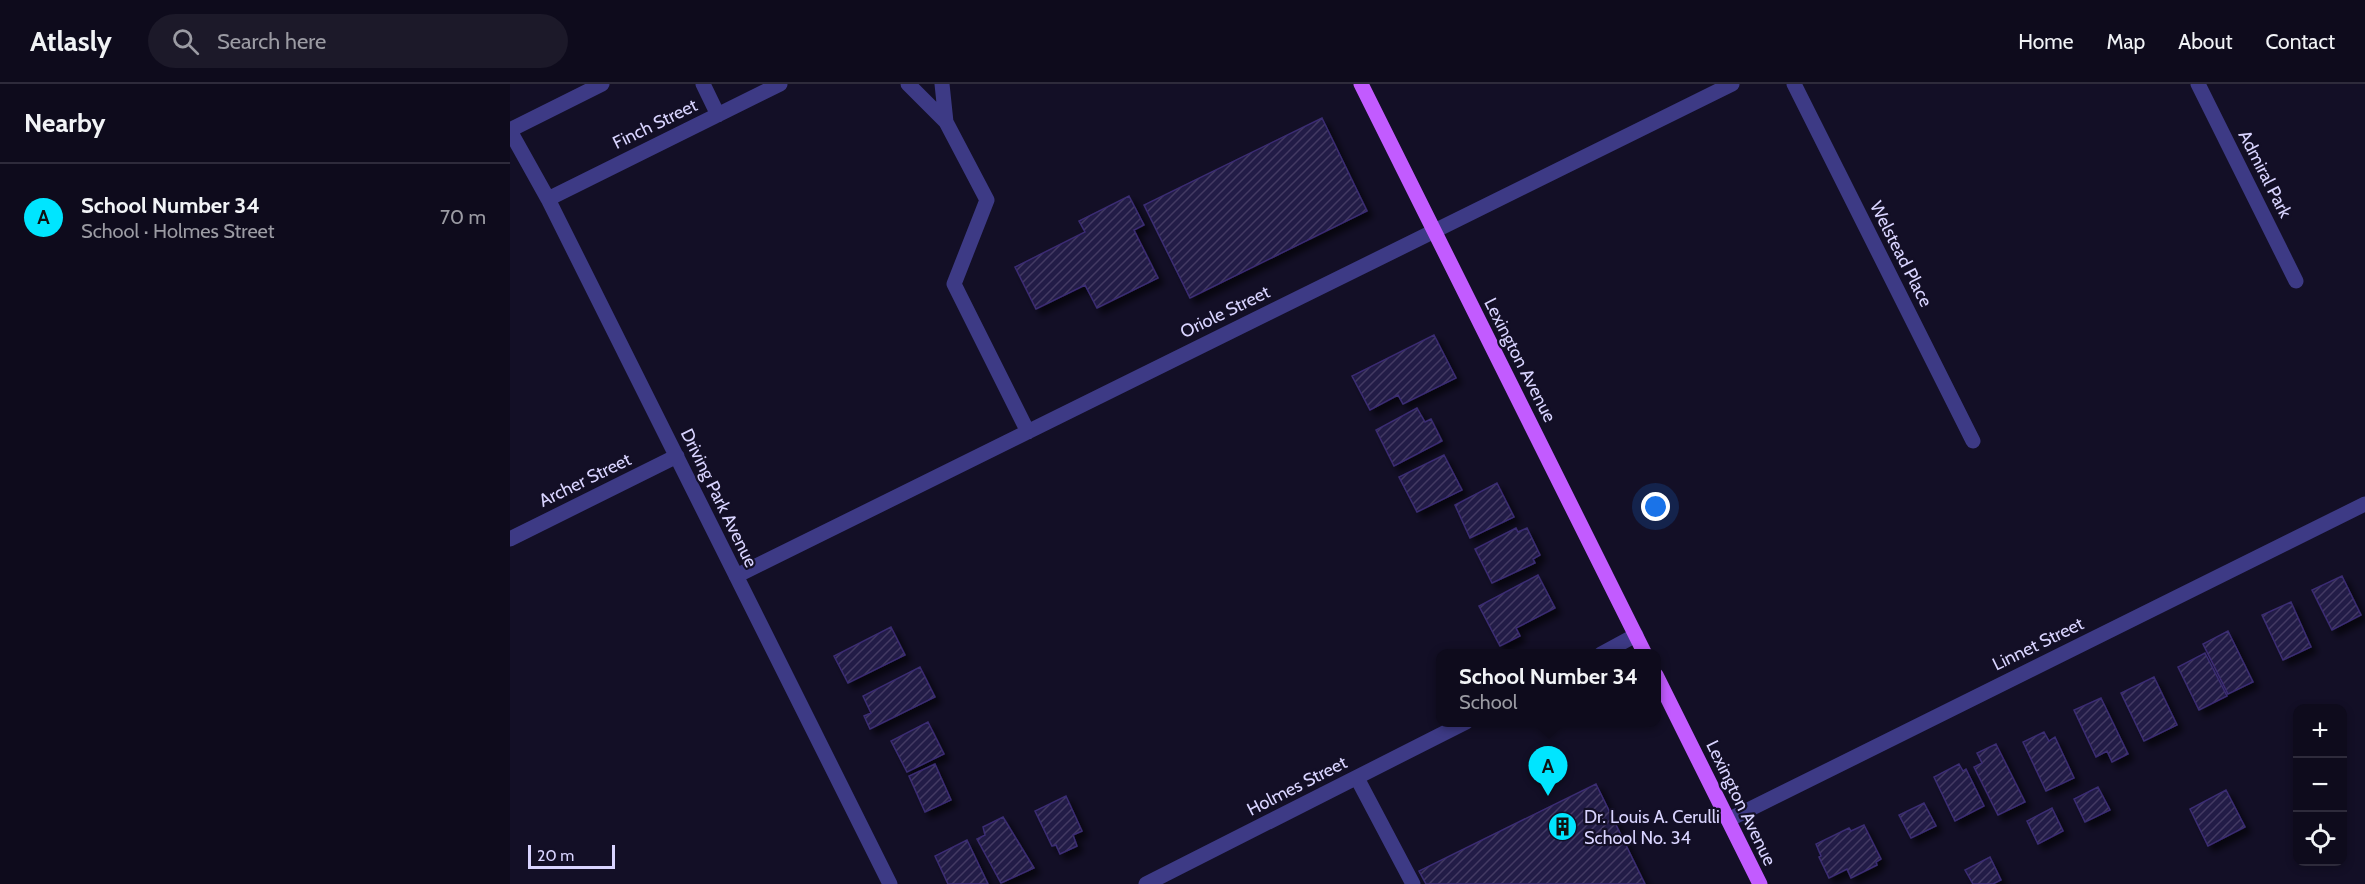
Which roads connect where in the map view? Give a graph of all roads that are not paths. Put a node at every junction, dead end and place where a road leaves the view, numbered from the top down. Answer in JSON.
{"nodes":[{"id":1,"x":602,"y":84,"type":"edge"},
{"id":2,"x":703,"y":84,"type":"edge"},
{"id":3,"x":780,"y":84,"type":"edge"},
{"id":4,"x":908,"y":84,"type":"edge"},
{"id":5,"x":942,"y":84,"type":"edge"},
{"id":6,"x":1360,"y":84,"type":"edge"},
{"id":7,"x":1732,"y":84,"type":"edge"},
{"id":8,"x":1794,"y":84,"type":"edge"},
{"id":9,"x":2198,"y":84,"type":"edge"},
{"id":10,"x":718,"y":115,"type":"junction"},
{"id":11,"x":946,"y":122,"type":"junction"},
{"id":12,"x":510,"y":131,"type":"edge"},
{"id":13,"x":548,"y":199,"type":"junction"},
{"id":14,"x":1433,"y":231,"type":"junction"},
{"id":15,"x":2296,"y":280,"type":"dead end"},
{"id":16,"x":1028,"y":432,"type":"junction"},
{"id":17,"x":1974,"y":441,"type":"dead end"},
{"id":18,"x":677,"y":456,"type":"junction"},
{"id":19,"x":2365,"y":504,"type":"edge"},
{"id":20,"x":510,"y":539,"type":"edge"},
{"id":21,"x":736,"y":576,"type":"junction"},
{"id":22,"x":1636,"y":635,"type":"junction"},
{"id":23,"x":1610,"y":649,"type":"edge"},
{"id":24,"x":1643,"y":649,"type":"edge"},
{"id":25,"x":1661,"y":685,"type":"edge"},
{"id":26,"x":1458,"y":727,"type":"edge"},
{"id":27,"x":1357,"y":778,"type":"junction"},
{"id":28,"x":1728,"y":820,"type":"junction"},
{"id":29,"x":890,"y":884,"type":"edge"},
{"id":30,"x":1146,"y":884,"type":"edge"},
{"id":31,"x":1413,"y":884,"type":"edge"},
{"id":32,"x":1760,"y":884,"type":"edge"}],
"edges":[{"from":1,"to":12,"type":"street"},
{"from":2,"to":10,"type":"street"},
{"from":3,"to":10,"type":"street","name":"Finch Street"},
{"from":4,"to":11,"type":"street"},
{"from":5,"to":11,"type":"street"},
{"from":6,"to":14,"type":"main road","name":"Lexington Avenue"},
{"from":7,"to":14,"type":"street","name":"Oriole Street"},
{"from":8,"to":17,"type":"street","name":"Welstead Place"},
{"from":9,"to":15,"type":"street","name":"Admiral Park"},
{"from":10,"to":13,"type":"street","name":"Finch Street"},
{"from":11,"to":16,"type":"street"},
{"from":12,"to":13,"type":"street","name":"Driving Park Avenue"},
{"from":13,"to":18,"type":"street","name":"Driving Park Avenue"},
{"from":14,"to":16,"type":"street","name":"Oriole Street"},
{"from":14,"to":22,"type":"main road","name":"Lexington Avenue"},
{"from":16,"to":21,"type":"street","name":"Oriole Street"},
{"from":18,"to":20,"type":"street","name":"Archer Street"},
{"from":18,"to":21,"type":"street","name":"Driving Park Avenue"},
{"from":19,"to":28,"type":"street","name":"Linnet Street"},
{"from":21,"to":29,"type":"street","name":"Driving Park Avenue"},
{"from":22,"to":23,"type":"street"},
{"from":22,"to":24,"type":"main road","name":"Lexington Avenue"},
{"from":25,"to":28,"type":"main road","name":"Lexington Avenue"},
{"from":26,"to":27,"type":"street","name":"Holmes Street"},
{"from":27,"to":30,"type":"street","name":"Holmes Street"},
{"from":27,"to":31,"type":"street"},
{"from":28,"to":32,"type":"main road","name":"Lexington Avenue"}]}
